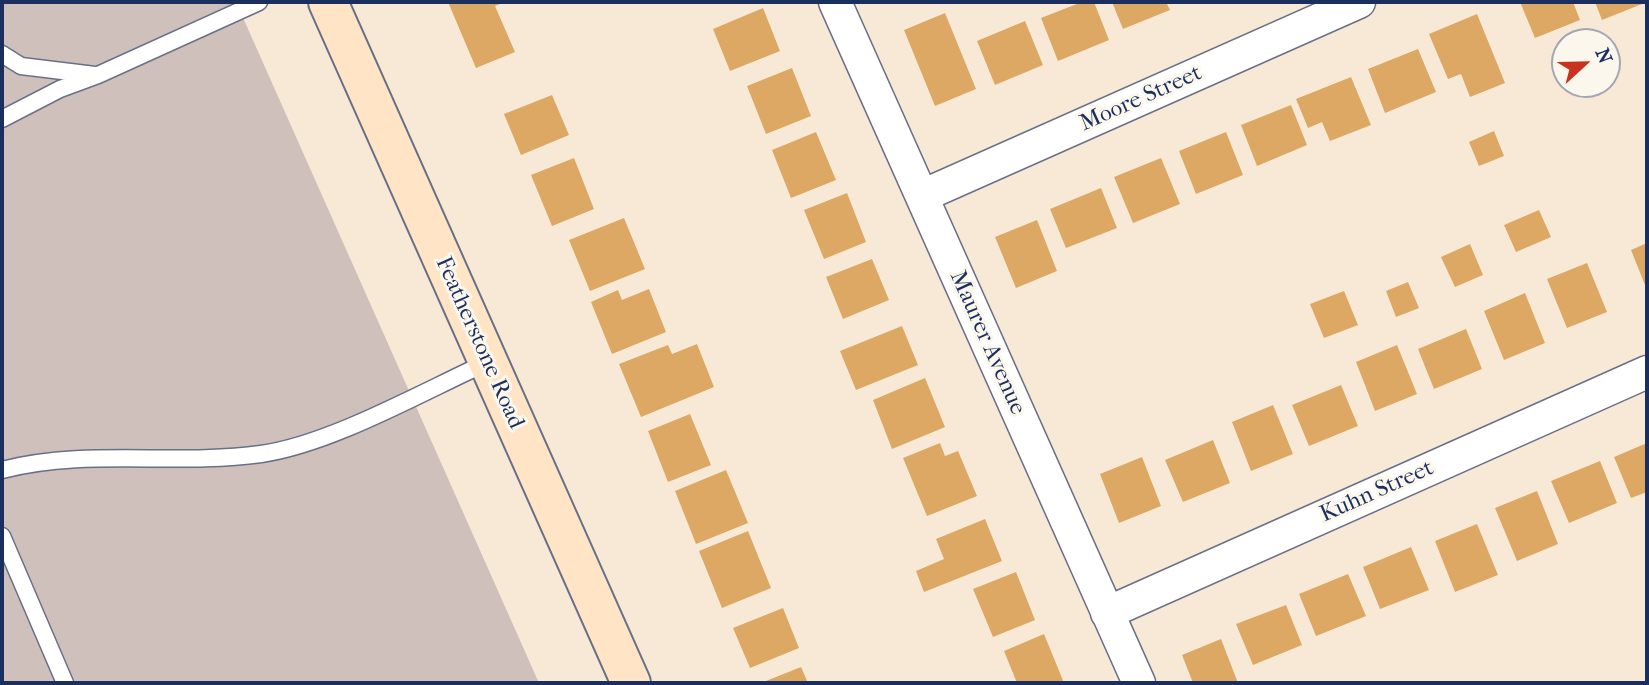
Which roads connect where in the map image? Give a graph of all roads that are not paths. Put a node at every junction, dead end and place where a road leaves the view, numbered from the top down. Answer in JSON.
{"nodes":[{"id":1,"x":259,"y":2,"type":"edge"},
{"id":2,"x":328,"y":2,"type":"edge"},
{"id":3,"x":835,"y":2,"type":"edge"},
{"id":4,"x":1359,"y":2,"type":"edge"},
{"id":5,"x":2,"y":54,"type":"edge"},
{"id":6,"x":98,"y":75,"type":"junction"},
{"id":7,"x":2,"y":119,"type":"edge"},
{"id":8,"x":922,"y":196,"type":"junction"},
{"id":9,"x":488,"y":362,"type":"junction"},
{"id":10,"x":1647,"y":372,"type":"edge"},
{"id":11,"x":2,"y":470,"type":"edge"},
{"id":12,"x":2,"y":536,"type":"edge"},
{"id":13,"x":1107,"y":612,"type":"junction"},
{"id":14,"x":65,"y":683,"type":"edge"},
{"id":15,"x":631,"y":683,"type":"edge"},
{"id":16,"x":1139,"y":683,"type":"edge"}],
"edges":[{"from":1,"to":6,"type":"lane"},
{"from":2,"to":9,"type":"street","name":"Featherstone Road"},
{"from":3,"to":8,"type":"street","name":"Maurer Avenue"},
{"from":4,"to":8,"type":"street","name":"Moore Street"},
{"from":5,"to":6,"type":"lane"},
{"from":6,"to":7,"type":"lane"},
{"from":8,"to":13,"type":"street","name":"Maurer Avenue"},
{"from":9,"to":11,"type":"lane"},
{"from":9,"to":15,"type":"street","name":"Featherstone Road"},
{"from":10,"to":13,"type":"street","name":"Kuhn Street"},
{"from":12,"to":14,"type":"lane"},
{"from":13,"to":16,"type":"street","name":"Maurer Avenue"}]}
